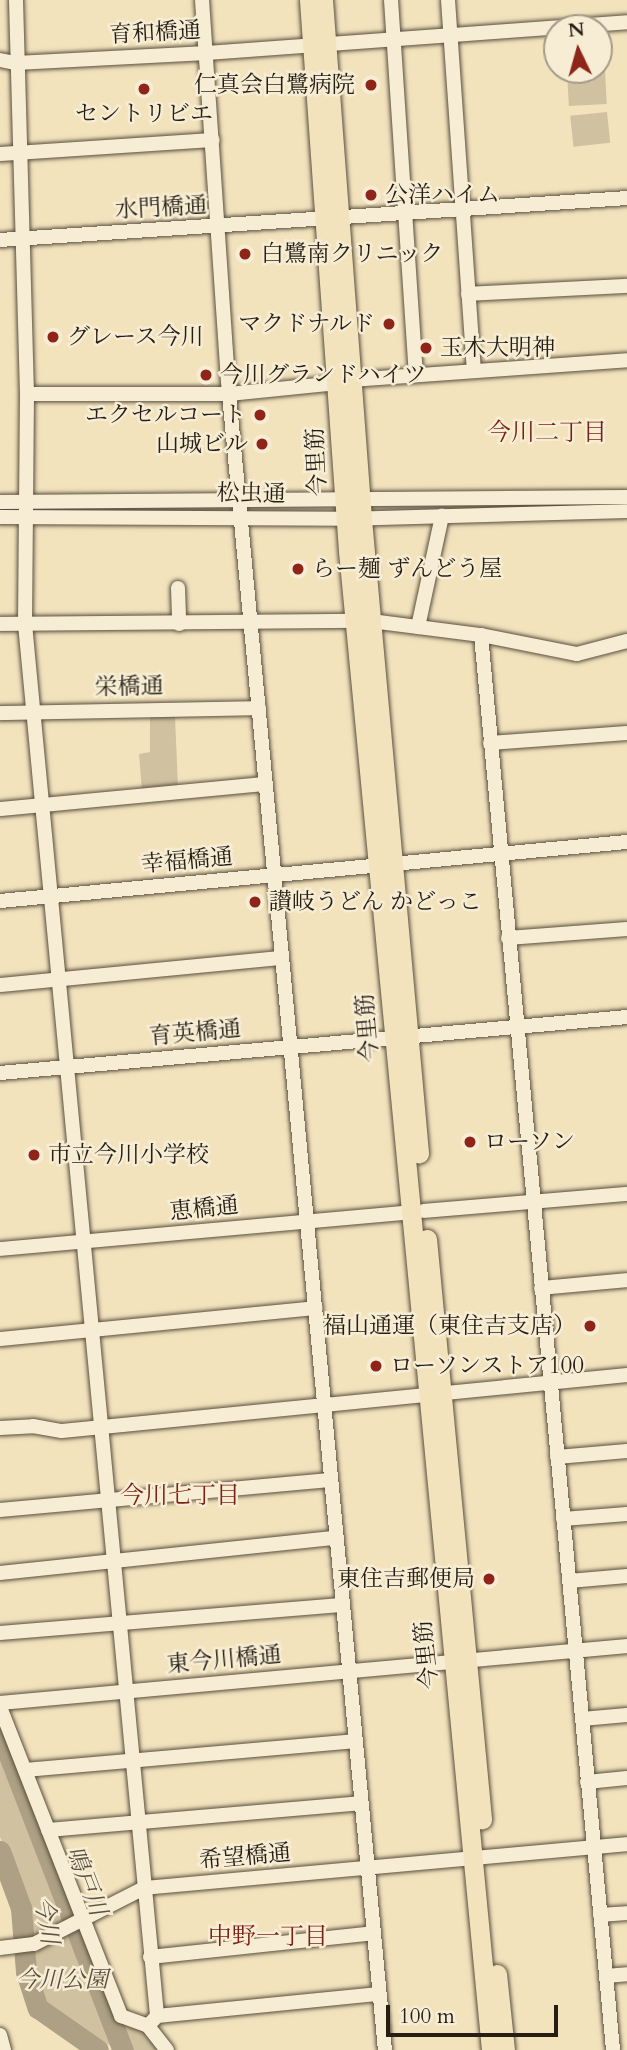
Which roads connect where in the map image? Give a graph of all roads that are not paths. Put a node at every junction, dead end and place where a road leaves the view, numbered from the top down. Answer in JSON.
{"nodes":[{"id":1,"x":16,"y":0,"type":"edge"},
{"id":2,"x":202,"y":0,"type":"edge"},
{"id":3,"x":309,"y":0,"type":"edge"},
{"id":4,"x":323,"y":0,"type":"edge"},
{"id":5,"x":391,"y":0,"type":"edge"},
{"id":6,"x":448,"y":0,"type":"edge"},
{"id":7,"x":627,"y":22,"type":"edge"},
{"id":8,"x":451,"y":33,"type":"junction"},
{"id":9,"x":394,"y":36,"type":"junction"},
{"id":10,"x":319,"y":43,"type":"junction"},
{"id":11,"x":207,"y":53,"type":"junction"},
{"id":12,"x":0,"y":60,"type":"edge"},
{"id":13,"x":16,"y":63,"type":"junction"},
{"id":14,"x":213,"y":139,"type":"junction"},
{"id":15,"x":22,"y":152,"type":"junction"},
{"id":16,"x":0,"y":154,"type":"edge"},
{"id":17,"x":627,"y":198,"type":"edge"},
{"id":18,"x":463,"y":210,"type":"junction"},
{"id":19,"x":405,"y":214,"type":"junction"},
{"id":20,"x":332,"y":219,"type":"junction"},
{"id":21,"x":219,"y":227,"type":"junction"},
{"id":22,"x":24,"y":237,"type":"junction"},
{"id":23,"x":0,"y":240,"type":"edge"},
{"id":24,"x":627,"y":286,"type":"edge"},
{"id":25,"x":468,"y":294,"type":"junction"},
{"id":26,"x":627,"y":360,"type":"edge"},
{"id":27,"x":474,"y":368,"type":"junction"},
{"id":28,"x":416,"y":375,"type":"junction"},
{"id":29,"x":344,"y":381,"type":"junction"},
{"id":30,"x":27,"y":394,"type":"junction"},
{"id":31,"x":229,"y":394,"type":"junction"},
{"id":32,"x":627,"y":496,"type":"edge"},
{"id":33,"x":0,"y":502,"type":"edge"},
{"id":34,"x":239,"y":508,"type":"junction"},
{"id":35,"x":28,"y":510,"type":"junction"},
{"id":36,"x":353,"y":510,"type":"junction"},
{"id":37,"x":627,"y":511,"type":"edge"},
{"id":38,"x":442,"y":516,"type":"junction"},
{"id":39,"x":0,"y":517,"type":"edge"},
{"id":40,"x":178,"y":588,"type":"dead end"},
{"id":41,"x":363,"y":621,"type":"junction"},
{"id":42,"x":0,"y":624,"type":"edge"},
{"id":43,"x":25,"y":624,"type":"junction"},
{"id":44,"x":179,"y":624,"type":"junction"},
{"id":45,"x":251,"y":624,"type":"junction"},
{"id":46,"x":418,"y":627,"type":"junction"},
{"id":47,"x":481,"y":635,"type":"junction"},
{"id":48,"x":627,"y":641,"type":"edge"},
{"id":49,"x":259,"y":708,"type":"junction"},
{"id":50,"x":34,"y":712,"type":"junction"},
{"id":51,"x":0,"y":713,"type":"edge"},
{"id":52,"x":627,"y":733,"type":"edge"},
{"id":53,"x":490,"y":743,"type":"junction"},
{"id":54,"x":265,"y":785,"type":"junction"},
{"id":55,"x":44,"y":805,"type":"junction"},
{"id":56,"x":0,"y":809,"type":"edge"},
{"id":57,"x":627,"y":842,"type":"edge"},
{"id":58,"x":500,"y":853,"type":"junction"},
{"id":59,"x":385,"y":866,"type":"junction"},
{"id":60,"x":272,"y":875,"type":"junction"},
{"id":61,"x":49,"y":897,"type":"junction"},
{"id":62,"x":0,"y":901,"type":"edge"},
{"id":63,"x":627,"y":929,"type":"edge"},
{"id":64,"x":508,"y":938,"type":"junction"},
{"id":65,"x":281,"y":958,"type":"junction"},
{"id":66,"x":56,"y":980,"type":"junction"},
{"id":67,"x":0,"y":985,"type":"edge"},
{"id":68,"x":627,"y":1017,"type":"edge"},
{"id":69,"x":517,"y":1027,"type":"junction"},
{"id":70,"x":400,"y":1039,"type":"junction"},
{"id":71,"x":289,"y":1048,"type":"junction"},
{"id":72,"x":65,"y":1066,"type":"junction"},
{"id":73,"x":0,"y":1073,"type":"edge"},
{"id":74,"x":627,"y":1194,"type":"edge"},
{"id":75,"x":532,"y":1201,"type":"junction"},
{"id":76,"x":418,"y":1211,"type":"junction"},
{"id":77,"x":307,"y":1221,"type":"junction"},
{"id":78,"x":84,"y":1243,"type":"junction"},
{"id":79,"x":0,"y":1249,"type":"edge"},
{"id":80,"x":627,"y":1280,"type":"edge"},
{"id":81,"x":541,"y":1288,"type":"junction"},
{"id":82,"x":315,"y":1308,"type":"junction"},
{"id":83,"x":91,"y":1330,"type":"junction"},
{"id":84,"x":0,"y":1339,"type":"edge"},
{"id":85,"x":627,"y":1375,"type":"edge"},
{"id":86,"x":551,"y":1382,"type":"junction"},
{"id":87,"x":434,"y":1394,"type":"junction"},
{"id":88,"x":324,"y":1406,"type":"junction"},
{"id":89,"x":99,"y":1424,"type":"junction"},
{"id":90,"x":0,"y":1428,"type":"edge"},
{"id":91,"x":627,"y":1451,"type":"edge"},
{"id":92,"x":557,"y":1457,"type":"junction"},
{"id":93,"x":330,"y":1480,"type":"junction"},
{"id":94,"x":108,"y":1498,"type":"junction"},
{"id":95,"x":0,"y":1510,"type":"edge"},
{"id":96,"x":627,"y":1514,"type":"edge"},
{"id":97,"x":563,"y":1519,"type":"junction"},
{"id":98,"x":335,"y":1538,"type":"junction"},
{"id":99,"x":113,"y":1561,"type":"junction"},
{"id":100,"x":0,"y":1573,"type":"edge"},
{"id":101,"x":627,"y":1576,"type":"edge"},
{"id":102,"x":569,"y":1581,"type":"junction"},
{"id":103,"x":341,"y":1605,"type":"junction"},
{"id":104,"x":120,"y":1624,"type":"junction"},
{"id":105,"x":0,"y":1633,"type":"edge"},
{"id":106,"x":627,"y":1646,"type":"edge"},
{"id":107,"x":575,"y":1651,"type":"junction"},
{"id":108,"x":459,"y":1660,"type":"junction"},
{"id":109,"x":348,"y":1672,"type":"junction"},
{"id":110,"x":126,"y":1691,"type":"junction"},
{"id":111,"x":0,"y":1705,"type":"edge"},
{"id":112,"x":627,"y":1715,"type":"edge"},
{"id":113,"x":582,"y":1719,"type":"junction"},
{"id":114,"x":354,"y":1741,"type":"junction"},
{"id":115,"x":132,"y":1760,"type":"junction"},
{"id":116,"x":25,"y":1770,"type":"junction"},
{"id":117,"x":627,"y":1778,"type":"edge"},
{"id":118,"x":587,"y":1782,"type":"junction"},
{"id":119,"x":360,"y":1803,"type":"junction"},
{"id":120,"x":138,"y":1825,"type":"junction"},
{"id":121,"x":48,"y":1830,"type":"junction"},
{"id":122,"x":627,"y":1844,"type":"edge"},
{"id":123,"x":594,"y":1847,"type":"junction"},
{"id":124,"x":479,"y":1861,"type":"junction"},
{"id":125,"x":366,"y":1869,"type":"junction"},
{"id":126,"x":144,"y":1888,"type":"junction"},
{"id":127,"x":627,"y":1913,"type":"edge"},
{"id":128,"x":600,"y":1915,"type":"junction"},
{"id":129,"x":76,"y":1922,"type":"junction"},
{"id":130,"x":373,"y":1933,"type":"junction"},
{"id":131,"x":0,"y":1948,"type":"edge"},
{"id":132,"x":150,"y":1957,"type":"junction"},
{"id":133,"x":627,"y":1974,"type":"edge"},
{"id":134,"x":606,"y":1976,"type":"junction"},
{"id":135,"x":379,"y":1994,"type":"junction"},
{"id":136,"x":152,"y":2021,"type":"junction"},
{"id":137,"x":0,"y":2035,"type":"edge"},
{"id":138,"x":4,"y":2050,"type":"edge"},
{"id":139,"x":167,"y":2050,"type":"edge"},
{"id":140,"x":385,"y":2050,"type":"edge"},
{"id":141,"x":491,"y":2050,"type":"edge"},
{"id":142,"x":505,"y":2050,"type":"edge"},
{"id":143,"x":613,"y":2050,"type":"edge"}],
"edges":[{"from":1,"to":13,"type":"street"},
{"from":2,"to":11,"type":"street"},
{"from":3,"to":10,"type":"main road","name":"今里筋"},
{"from":4,"to":10,"type":"main road","name":"今里筋"},
{"from":5,"to":9,"type":"street"},
{"from":6,"to":8,"type":"street"},
{"from":7,"to":8,"type":"street","name":"育和橋通"},
{"from":8,"to":9,"type":"street","name":"育和橋通"},
{"from":8,"to":18,"type":"street"},
{"from":9,"to":10,"type":"street","name":"育和橋通"},
{"from":9,"to":19,"type":"street"},
{"from":10,"to":11,"type":"street","name":"育和橋通"},
{"from":10,"to":20,"type":"main road","name":"今里筋"},
{"from":11,"to":13,"type":"street","name":"育和橋通"},
{"from":11,"to":14,"type":"street"},
{"from":12,"to":13,"type":"street","name":"育和橋通"},
{"from":13,"to":15,"type":"street"},
{"from":14,"to":15,"type":"street"},
{"from":14,"to":21,"type":"street"},
{"from":15,"to":16,"type":"street"},
{"from":15,"to":22,"type":"street"},
{"from":17,"to":18,"type":"street","name":"水門橋通"},
{"from":18,"to":19,"type":"street","name":"水門橋通"},
{"from":18,"to":25,"type":"street"},
{"from":19,"to":20,"type":"street","name":"水門橋通"},
{"from":19,"to":28,"type":"street"},
{"from":20,"to":21,"type":"street","name":"水門橋通"},
{"from":20,"to":29,"type":"main road","name":"今里筋"},
{"from":21,"to":22,"type":"street","name":"水門橋通"},
{"from":21,"to":31,"type":"street"},
{"from":22,"to":23,"type":"street","name":"水門橋通"},
{"from":22,"to":30,"type":"street"},
{"from":24,"to":25,"type":"street"},
{"from":25,"to":27,"type":"street"},
{"from":26,"to":27,"type":"street"},
{"from":27,"to":28,"type":"street"},
{"from":28,"to":29,"type":"street"},
{"from":29,"to":31,"type":"street"},
{"from":29,"to":36,"type":"main road","name":"今里筋"},
{"from":30,"to":31,"type":"street"},
{"from":30,"to":35,"type":"street"},
{"from":31,"to":34,"type":"street"},
{"from":32,"to":36,"type":"street","name":"松虫通"},
{"from":33,"to":35,"type":"street","name":"松虫通"},
{"from":34,"to":35,"type":"street","name":"松虫通"},
{"from":34,"to":36,"type":"street","name":"松虫通"},
{"from":34,"to":45,"type":"street"},
{"from":35,"to":39,"type":"street","name":"松虫通"},
{"from":35,"to":43,"type":"street"},
{"from":36,"to":38,"type":"street","name":"松虫通"},
{"from":36,"to":41,"type":"main road","name":"今里筋"},
{"from":37,"to":38,"type":"street","name":"松虫通"},
{"from":38,"to":46,"type":"street"},
{"from":40,"to":44,"type":"street"},
{"from":41,"to":45,"type":"street"},
{"from":41,"to":46,"type":"street"},
{"from":41,"to":59,"type":"main road","name":"今里筋"},
{"from":42,"to":43,"type":"street"},
{"from":43,"to":44,"type":"street"},
{"from":43,"to":50,"type":"street"},
{"from":44,"to":45,"type":"street"},
{"from":45,"to":49,"type":"street"},
{"from":46,"to":47,"type":"street"},
{"from":47,"to":48,"type":"street"},
{"from":47,"to":53,"type":"street"},
{"from":49,"to":50,"type":"street","name":"栄橋通"},
{"from":49,"to":54,"type":"street"},
{"from":50,"to":51,"type":"street","name":"栄橋通"},
{"from":50,"to":55,"type":"street"},
{"from":52,"to":53,"type":"street"},
{"from":53,"to":58,"type":"street"},
{"from":54,"to":55,"type":"street"},
{"from":54,"to":60,"type":"street"},
{"from":55,"to":56,"type":"street"},
{"from":55,"to":61,"type":"street"},
{"from":57,"to":58,"type":"street","name":"幸福橋通"},
{"from":58,"to":59,"type":"street","name":"幸福橋通"},
{"from":58,"to":64,"type":"street"},
{"from":59,"to":60,"type":"street","name":"幸福橋通"},
{"from":59,"to":70,"type":"main road","name":"今里筋"},
{"from":60,"to":61,"type":"street","name":"幸福橋通"},
{"from":60,"to":65,"type":"street"},
{"from":61,"to":62,"type":"street","name":"幸福橋通"},
{"from":61,"to":66,"type":"street"},
{"from":63,"to":64,"type":"street"},
{"from":64,"to":69,"type":"street"},
{"from":65,"to":66,"type":"street"},
{"from":65,"to":71,"type":"street"},
{"from":66,"to":67,"type":"street"},
{"from":66,"to":72,"type":"street"},
{"from":68,"to":69,"type":"street","name":"育英橋通"},
{"from":69,"to":70,"type":"street","name":"育英橋通"},
{"from":69,"to":75,"type":"street"},
{"from":70,"to":71,"type":"street","name":"育英橋通"},
{"from":70,"to":76,"type":"main road","name":"今里筋"},
{"from":71,"to":72,"type":"street","name":"育英橋通"},
{"from":71,"to":77,"type":"street"},
{"from":72,"to":73,"type":"street","name":"育英橋通"},
{"from":72,"to":78,"type":"street"},
{"from":74,"to":75,"type":"street","name":"恵橋通"},
{"from":75,"to":76,"type":"street","name":"恵橋通"},
{"from":75,"to":81,"type":"street"},
{"from":76,"to":77,"type":"street","name":"恵橋通"},
{"from":76,"to":87,"type":"main road","name":"今里筋"},
{"from":77,"to":78,"type":"street","name":"恵橋通"},
{"from":77,"to":82,"type":"street"},
{"from":78,"to":79,"type":"street","name":"恵橋通"},
{"from":78,"to":83,"type":"street"},
{"from":80,"to":81,"type":"street"},
{"from":81,"to":86,"type":"street"},
{"from":82,"to":83,"type":"street"},
{"from":82,"to":88,"type":"street"},
{"from":83,"to":84,"type":"street"},
{"from":83,"to":89,"type":"street"},
{"from":85,"to":86,"type":"street"},
{"from":86,"to":87,"type":"street"},
{"from":86,"to":92,"type":"street"},
{"from":87,"to":88,"type":"street"},
{"from":87,"to":108,"type":"main road","name":"今里筋"},
{"from":88,"to":89,"type":"street"},
{"from":88,"to":93,"type":"street"},
{"from":89,"to":90,"type":"street"},
{"from":89,"to":94,"type":"street"},
{"from":91,"to":92,"type":"street"},
{"from":92,"to":97,"type":"street"},
{"from":93,"to":94,"type":"street"},
{"from":93,"to":98,"type":"street"},
{"from":94,"to":95,"type":"street"},
{"from":94,"to":99,"type":"street"},
{"from":96,"to":97,"type":"street"},
{"from":97,"to":102,"type":"street"},
{"from":98,"to":99,"type":"street"},
{"from":98,"to":103,"type":"street"},
{"from":99,"to":100,"type":"street"},
{"from":99,"to":104,"type":"street"},
{"from":101,"to":102,"type":"street"},
{"from":102,"to":107,"type":"street"},
{"from":103,"to":104,"type":"street"},
{"from":103,"to":109,"type":"street"},
{"from":104,"to":105,"type":"street"},
{"from":104,"to":110,"type":"street"},
{"from":106,"to":107,"type":"street","name":"東今川橋通"},
{"from":107,"to":108,"type":"street","name":"東今川橋通"},
{"from":107,"to":113,"type":"street"},
{"from":108,"to":109,"type":"street","name":"東今川橋通"},
{"from":108,"to":124,"type":"main road","name":"今里筋"},
{"from":109,"to":110,"type":"street","name":"東今川橋通"},
{"from":109,"to":114,"type":"street"},
{"from":110,"to":111,"type":"street","name":"東今川橋通"},
{"from":110,"to":115,"type":"street"},
{"from":111,"to":116,"type":"street"},
{"from":112,"to":113,"type":"street"},
{"from":113,"to":118,"type":"street"},
{"from":114,"to":115,"type":"street"},
{"from":114,"to":119,"type":"street"},
{"from":115,"to":116,"type":"street"},
{"from":115,"to":120,"type":"street"},
{"from":116,"to":121,"type":"street"},
{"from":117,"to":118,"type":"street"},
{"from":118,"to":123,"type":"street"},
{"from":119,"to":120,"type":"street"},
{"from":119,"to":125,"type":"street"},
{"from":120,"to":121,"type":"street"},
{"from":120,"to":126,"type":"street"},
{"from":121,"to":129,"type":"street"},
{"from":122,"to":123,"type":"street","name":"希望橋通"},
{"from":123,"to":124,"type":"street","name":"希望橋通"},
{"from":123,"to":128,"type":"street"},
{"from":124,"to":125,"type":"street","name":"希望橋通"},
{"from":124,"to":141,"type":"main road","name":"今里筋"},
{"from":124,"to":142,"type":"main road","name":"今里筋"},
{"from":125,"to":126,"type":"street","name":"希望橋通"},
{"from":125,"to":130,"type":"street"},
{"from":126,"to":129,"type":"street","name":"希望橋通"},
{"from":126,"to":132,"type":"street"},
{"from":127,"to":128,"type":"street"},
{"from":128,"to":134,"type":"street"},
{"from":129,"to":131,"type":"street","name":"希望橋通"},
{"from":129,"to":136,"type":"street"},
{"from":130,"to":132,"type":"street"},
{"from":130,"to":135,"type":"street"},
{"from":132,"to":136,"type":"street"},
{"from":133,"to":134,"type":"street"},
{"from":134,"to":143,"type":"street"},
{"from":135,"to":136,"type":"street"},
{"from":135,"to":140,"type":"street"},
{"from":136,"to":139,"type":"street"},
{"from":137,"to":138,"type":"street"}]}
